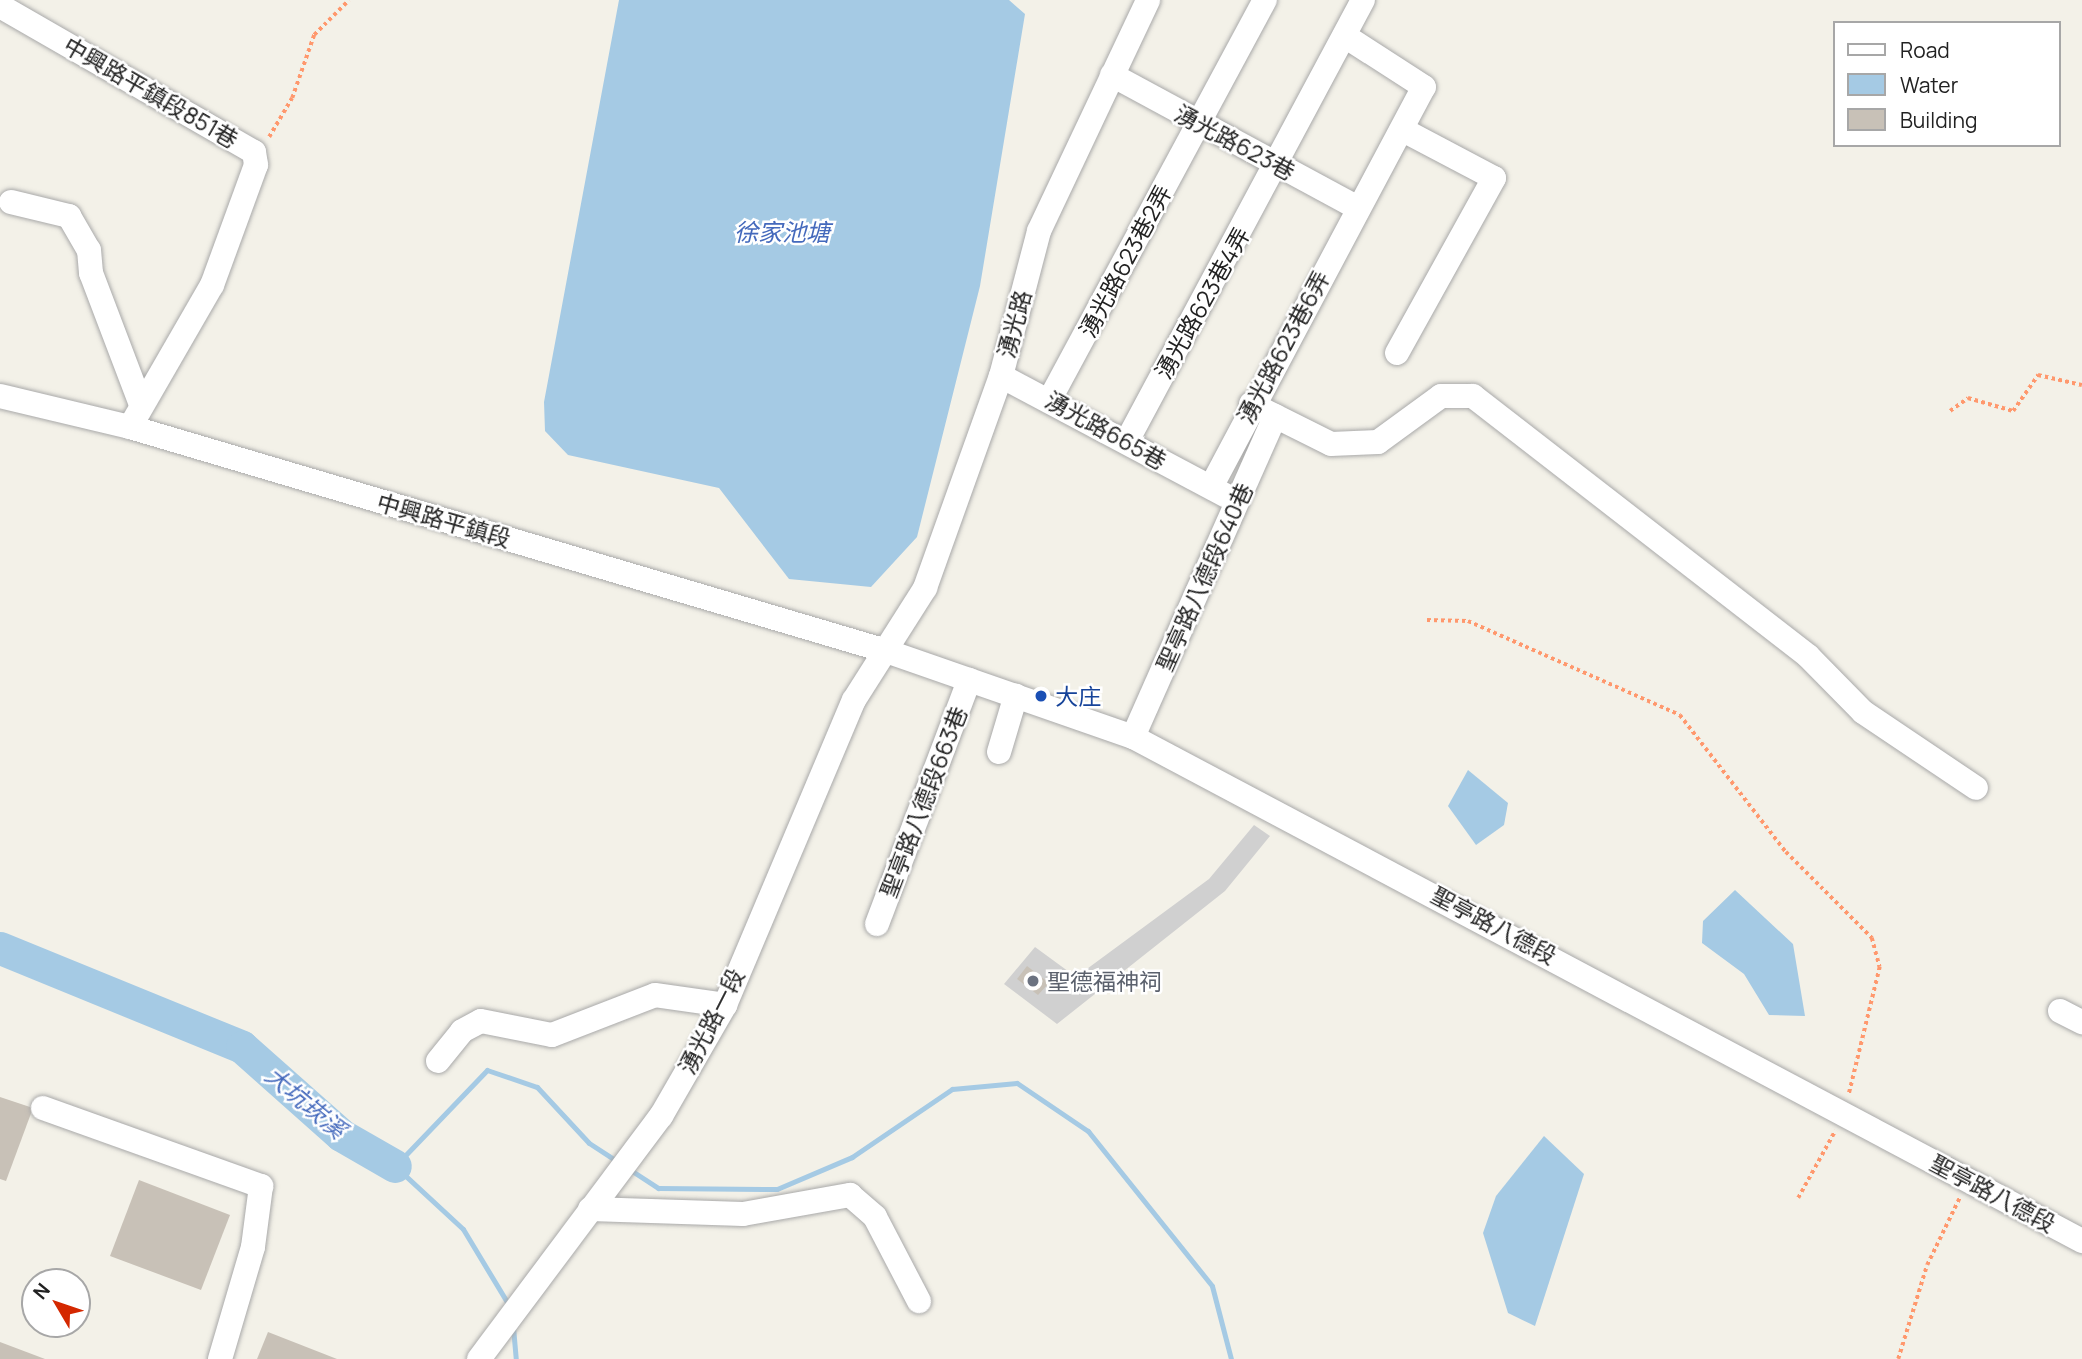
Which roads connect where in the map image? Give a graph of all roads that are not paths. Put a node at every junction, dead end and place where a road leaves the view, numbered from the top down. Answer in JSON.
{"nodes":[{"id":1,"x":1147,"y":0,"type":"edge"},
{"id":2,"x":1265,"y":0,"type":"edge"},
{"id":3,"x":1363,"y":0,"type":"edge"},
{"id":4,"x":0,"y":6,"type":"edge"},
{"id":5,"x":1345,"y":36,"type":"junction"},
{"id":6,"x":1112,"y":75,"type":"junction"},
{"id":7,"x":1200,"y":123,"type":"junction"},
{"id":8,"x":1405,"y":131,"type":"junction"},
{"id":9,"x":1278,"y":165,"type":"junction"},
{"id":10,"x":11,"y":202,"type":"dead end"},
{"id":11,"x":1358,"y":208,"type":"junction"},
{"id":12,"x":1397,"y":353,"type":"dead end"},
{"id":13,"x":1001,"y":376,"type":"junction"},
{"id":14,"x":0,"y":396,"type":"edge"},
{"id":15,"x":1051,"y":398,"type":"junction"},
{"id":16,"x":140,"y":402,"type":"junction"},
{"id":17,"x":1251,"y":404,"type":"junction"},
{"id":18,"x":1275,"y":416,"type":"junction"},
{"id":19,"x":130,"y":427,"type":"junction"},
{"id":20,"x":1127,"y":441,"type":"junction"},
{"id":21,"x":1211,"y":487,"type":"junction"},
{"id":22,"x":1238,"y":502,"type":"junction"},
{"id":23,"x":887,"y":650,"type":"junction"},
{"id":24,"x":969,"y":680,"type":"junction"},
{"id":25,"x":1016,"y":695,"type":"junction"},
{"id":26,"x":1133,"y":737,"type":"junction"},
{"id":27,"x":999,"y":752,"type":"dead end"},
{"id":28,"x":1976,"y":788,"type":"dead end"},
{"id":29,"x":877,"y":924,"type":"dead end"},
{"id":30,"x":725,"y":1005,"type":"junction"},
{"id":31,"x":438,"y":1061,"type":"dead end"},
{"id":32,"x":43,"y":1108,"type":"dead end"},
{"id":33,"x":590,"y":1209,"type":"junction"},
{"id":34,"x":2082,"y":1241,"type":"edge"},
{"id":35,"x":919,"y":1301,"type":"dead end"},
{"id":36,"x":219,"y":1359,"type":"edge"},
{"id":37,"x":479,"y":1359,"type":"edge"}],
"edges":[{"from":1,"to":6,"type":"street","name":"湧光路"},
{"from":2,"to":7,"type":"street","name":"湧光路623巷2弄"},
{"from":3,"to":5,"type":"street","name":"湧光路623巷4弄"},
{"from":4,"to":16,"type":"street","name":"中興路平鎮段851巷"},
{"from":5,"to":8,"type":"street","name":"湧光路623巷6弄"},
{"from":5,"to":9,"type":"street","name":"湧光路623巷4弄"},
{"from":6,"to":7,"type":"street","name":"湧光路623巷"},
{"from":6,"to":13,"type":"street","name":"湧光路"},
{"from":7,"to":9,"type":"street","name":"湧光路623巷"},
{"from":7,"to":15,"type":"street","name":"湧光路623巷2弄"},
{"from":8,"to":11,"type":"street","name":"湧光路623巷6弄"},
{"from":8,"to":12,"type":"street"},
{"from":9,"to":11,"type":"street","name":"湧光路623巷"},
{"from":9,"to":20,"type":"street","name":"湧光路623巷4弄"},
{"from":10,"to":16,"type":"street"},
{"from":11,"to":17,"type":"street","name":"湧光路623巷6弄"},
{"from":13,"to":15,"type":"street","name":"湧光路665巷"},
{"from":13,"to":23,"type":"street","name":"湧光路"},
{"from":14,"to":19,"type":"street","name":"中興路平鎮段"},
{"from":15,"to":20,"type":"street","name":"湧光路665巷"},
{"from":16,"to":19,"type":"street","name":"中興路平鎮段851巷"},
{"from":17,"to":18,"type":"street"},
{"from":17,"to":21,"type":"street","name":"湧光路623巷6弄"},
{"from":18,"to":22,"type":"street","name":"聖亭路八德段640巷"},
{"from":18,"to":28,"type":"street"},
{"from":19,"to":23,"type":"street","name":"中興路平鎮段"},
{"from":20,"to":21,"type":"street","name":"湧光路665巷"},
{"from":21,"to":22,"type":"street","name":"湧光路665巷"},
{"from":22,"to":26,"type":"street","name":"聖亭路八德段640巷"},
{"from":23,"to":24,"type":"street","name":"聖亭路八德段"},
{"from":23,"to":30,"type":"street","name":"湧光路一段"},
{"from":24,"to":25,"type":"street","name":"聖亭路八德段"},
{"from":24,"to":29,"type":"street","name":"聖亭路八德段663巷"},
{"from":25,"to":26,"type":"street","name":"聖亭路八德段"},
{"from":25,"to":27,"type":"street"},
{"from":26,"to":34,"type":"street","name":"聖亭路八德段"},
{"from":30,"to":31,"type":"street"},
{"from":30,"to":33,"type":"street","name":"湧光路一段"},
{"from":32,"to":36,"type":"street"},
{"from":33,"to":35,"type":"street"},
{"from":33,"to":37,"type":"street","name":"湧光路一段"}]}
